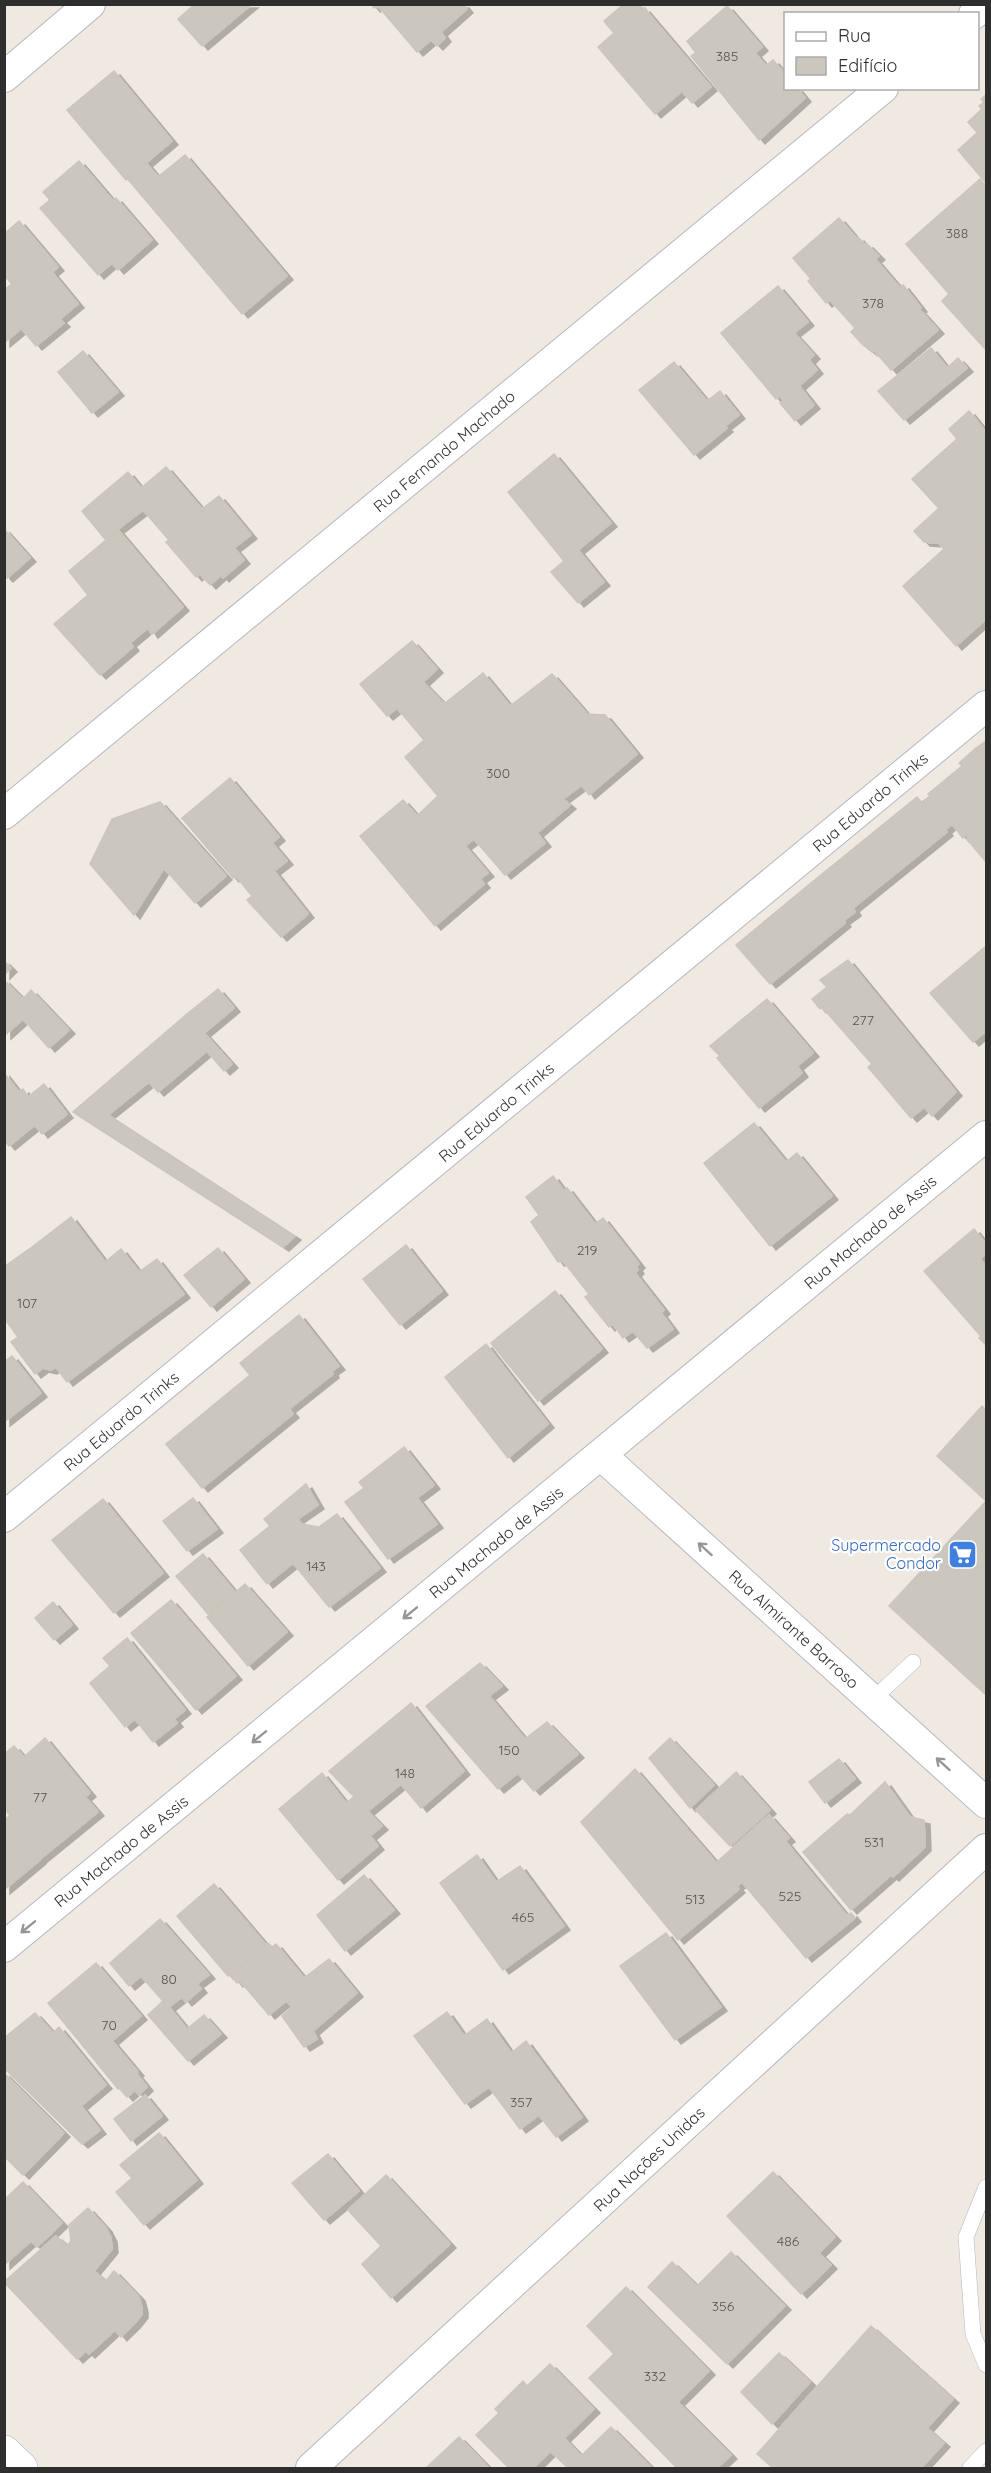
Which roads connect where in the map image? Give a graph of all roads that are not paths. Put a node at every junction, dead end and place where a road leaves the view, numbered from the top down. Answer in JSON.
{"nodes":[{"id":1,"x":90,"y":4,"type":"edge"},
{"id":2,"x":4,"y":77,"type":"edge"},
{"id":3,"x":881,"y":90,"type":"edge"},
{"id":4,"x":987,"y":706,"type":"edge"},
{"id":5,"x":4,"y":814,"type":"edge"},
{"id":6,"x":987,"y":1136,"type":"edge"},
{"id":7,"x":601,"y":1455,"type":"junction"},
{"id":8,"x":4,"y":1517,"type":"edge"},
{"id":9,"x":913,"y":1662,"type":"dead end"},
{"id":10,"x":872,"y":1700,"type":"junction"},
{"id":11,"x":987,"y":1803,"type":"edge"},
{"id":12,"x":987,"y":1849,"type":"edge"},
{"id":13,"x":4,"y":1947,"type":"edge"},
{"id":14,"x":987,"y":2187,"type":"edge"},
{"id":15,"x":987,"y":2365,"type":"edge"},
{"id":16,"x":987,"y":2451,"type":"edge"},
{"id":17,"x":4,"y":2452,"type":"edge"},
{"id":18,"x":21,"y":2469,"type":"edge"},
{"id":19,"x":311,"y":2469,"type":"edge"},
{"id":20,"x":970,"y":2469,"type":"edge"}],
"edges":[{"from":1,"to":2,"type":"street"},
{"from":3,"to":5,"type":"street","name":"Rua Fernando Machado"},
{"from":4,"to":8,"type":"street","name":"Rua Eduardo Trinks"},
{"from":6,"to":7,"type":"street","name":"Rua Machado de Assis"},
{"from":10,"to":7,"type":"street","name":"Rua Almirante Barroso","one_way":true},
{"from":7,"to":13,"type":"street","name":"Rua Machado de Assis","one_way":true},
{"from":9,"to":10,"type":"lane"},
{"from":11,"to":10,"type":"street","name":"Rua Almirante Barroso","one_way":true},
{"from":12,"to":19,"type":"street","name":"Rua Nações Unidas"},
{"from":14,"to":15,"type":"lane"},
{"from":16,"to":20,"type":"lane"},
{"from":17,"to":18,"type":"main road"}]}
